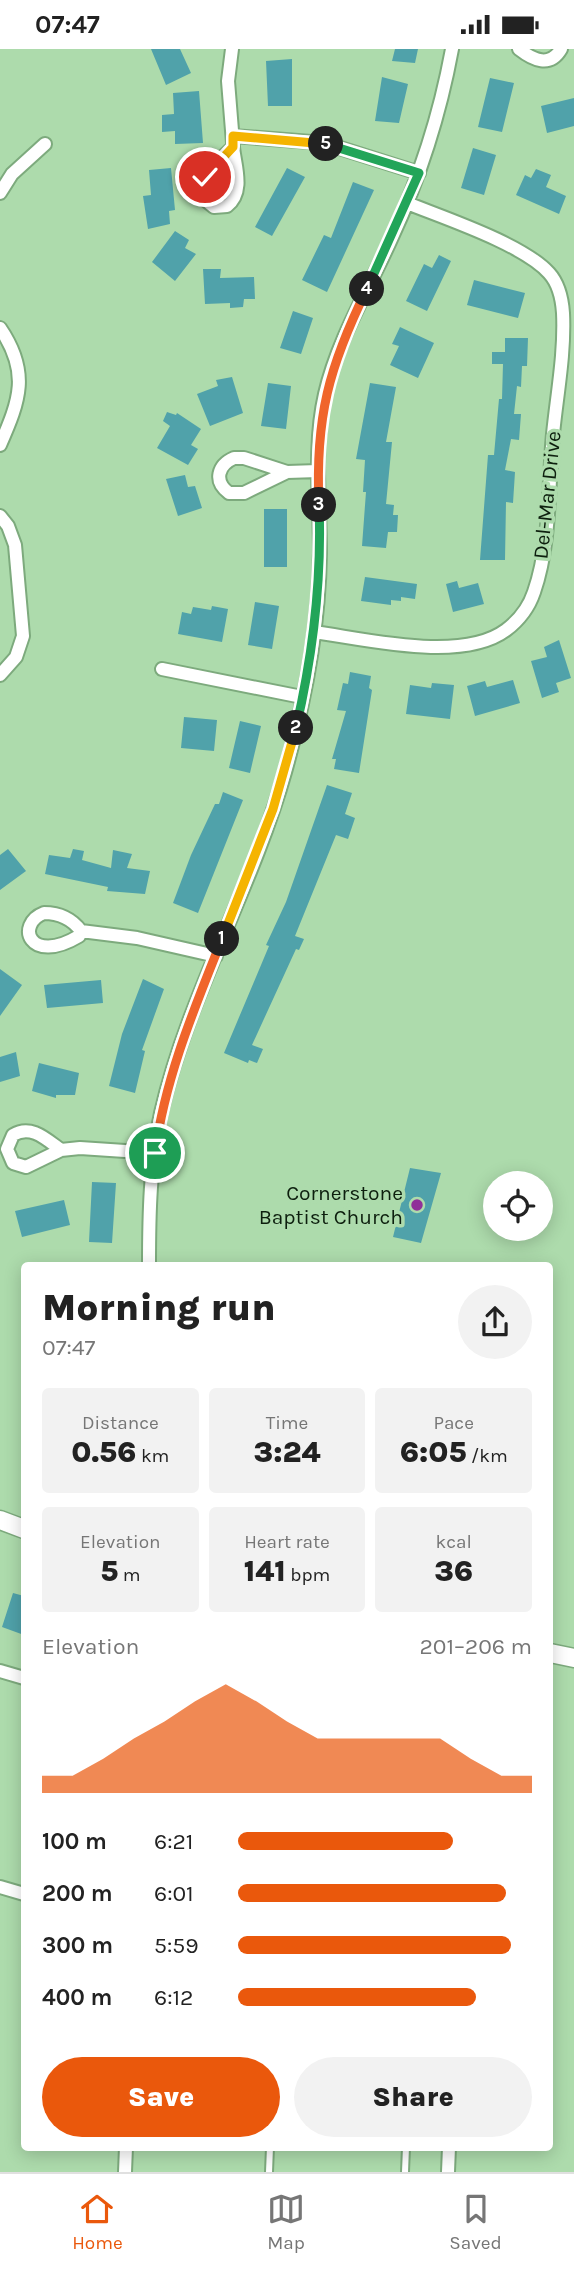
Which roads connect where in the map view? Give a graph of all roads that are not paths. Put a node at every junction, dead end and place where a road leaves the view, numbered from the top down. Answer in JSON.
{"nodes":[{"id":1,"x":452,"y":49,"type":"edge"},
{"id":2,"x":519,"y":49,"type":"edge"},
{"id":3,"x":561,"y":49,"type":"edge"},
{"id":4,"x":230,"y":50,"type":"edge"},
{"id":5,"x":45,"y":144,"type":"dead end"},
{"id":6,"x":419,"y":173,"type":"junction"},
{"id":7,"x":0,"y":193,"type":"edge"},
{"id":8,"x":407,"y":203,"type":"junction"},
{"id":9,"x":0,"y":328,"type":"edge"},
{"id":10,"x":0,"y":445,"type":"edge"},
{"id":11,"x":318,"y":471,"type":"junction"},
{"id":12,"x":287,"y":472,"type":"junction"},
{"id":13,"x":0,"y":516,"type":"edge"},
{"id":14,"x":314,"y":632,"type":"junction"},
{"id":15,"x":162,"y":669,"type":"dead end"},
{"id":16,"x":0,"y":675,"type":"edge"},
{"id":17,"x":302,"y":697,"type":"junction"},
{"id":18,"x":81,"y":930,"type":"dead end"},
{"id":19,"x":216,"y":956,"type":"junction"},
{"id":20,"x":61,"y":1150,"type":"dead end"},
{"id":21,"x":155,"y":1153,"type":"junction"},
{"id":22,"x":149,"y":1262,"type":"edge"},
{"id":23,"x":0,"y":1520,"type":"edge"},
{"id":24,"x":21,"y":1528,"type":"edge"},
{"id":25,"x":553,"y":1654,"type":"edge"},
{"id":26,"x":574,"y":1658,"type":"edge"},
{"id":27,"x":0,"y":1671,"type":"edge"},
{"id":28,"x":21,"y":1677,"type":"edge"},
{"id":29,"x":0,"y":1887,"type":"edge"},
{"id":30,"x":21,"y":1893,"type":"edge"},
{"id":31,"x":126,"y":2151,"type":"edge"},
{"id":32,"x":270,"y":2151,"type":"edge"},
{"id":33,"x":406,"y":2151,"type":"edge"},
{"id":34,"x":449,"y":2151,"type":"edge"},
{"id":35,"x":125,"y":2172,"type":"edge"},
{"id":36,"x":269,"y":2172,"type":"edge"},
{"id":37,"x":405,"y":2172,"type":"edge"},
{"id":38,"x":448,"y":2172,"type":"edge"}],
"edges":[{"from":1,"to":6,"type":"street"},
{"from":2,"to":3,"type":"street"},
{"from":4,"to":6,"type":"street"},
{"from":5,"to":7,"type":"street"},
{"from":6,"to":8,"type":"street"},
{"from":8,"to":11,"type":"street"},
{"from":8,"to":14,"type":"street","name":"Del-Mar Drive"},
{"from":9,"to":10,"type":"street"},
{"from":11,"to":12,"type":"street"},
{"from":11,"to":14,"type":"street"},
{"from":12,"to":12,"type":"street"},
{"from":13,"to":16,"type":"street"},
{"from":14,"to":17,"type":"street"},
{"from":15,"to":17,"type":"street"},
{"from":17,"to":19,"type":"street"},
{"from":18,"to":19,"type":"street"},
{"from":19,"to":21,"type":"street"},
{"from":20,"to":21,"type":"street"},
{"from":21,"to":22,"type":"street"},
{"from":23,"to":24,"type":"main road"},
{"from":25,"to":26,"type":"main road"},
{"from":27,"to":28,"type":"street"},
{"from":29,"to":30,"type":"street"},
{"from":31,"to":35,"type":"street"},
{"from":32,"to":36,"type":"lane"},
{"from":33,"to":37,"type":"lane"},
{"from":34,"to":38,"type":"street"}]}
